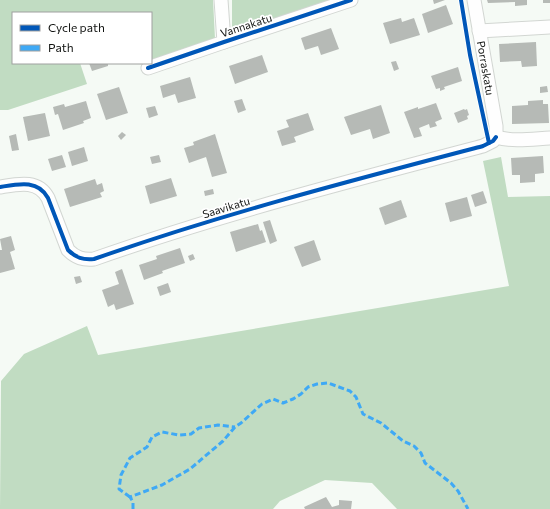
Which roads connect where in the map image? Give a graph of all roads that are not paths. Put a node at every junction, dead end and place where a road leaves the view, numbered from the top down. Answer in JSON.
{"nodes":[{"id":1,"x":221,"y":0,"type":"edge"},
{"id":2,"x":351,"y":0,"type":"edge"},
{"id":3,"x":474,"y":0,"type":"edge"},
{"id":4,"x":550,"y":27,"type":"edge"},
{"id":5,"x":479,"y":31,"type":"junction"},
{"id":6,"x":224,"y":42,"type":"junction"},
{"id":7,"x":148,"y":68,"type":"dead end"},
{"id":8,"x":496,"y":137,"type":"junction"},
{"id":9,"x":550,"y":138,"type":"edge"},
{"id":10,"x":0,"y":187,"type":"edge"}],
"edges":[{"from":1,"to":6,"type":"street","name":"Vannakatu"},
{"from":2,"to":6,"type":"street","name":"Vannakatu"},
{"from":3,"to":5,"type":"street","name":"Porraskatu"},
{"from":4,"to":5,"type":"street"},
{"from":5,"to":8,"type":"street","name":"Porraskatu"},
{"from":6,"to":7,"type":"street","name":"Vannakatu"},
{"from":8,"to":9,"type":"street"},
{"from":8,"to":10,"type":"street","name":"Saavikatu"}]}
